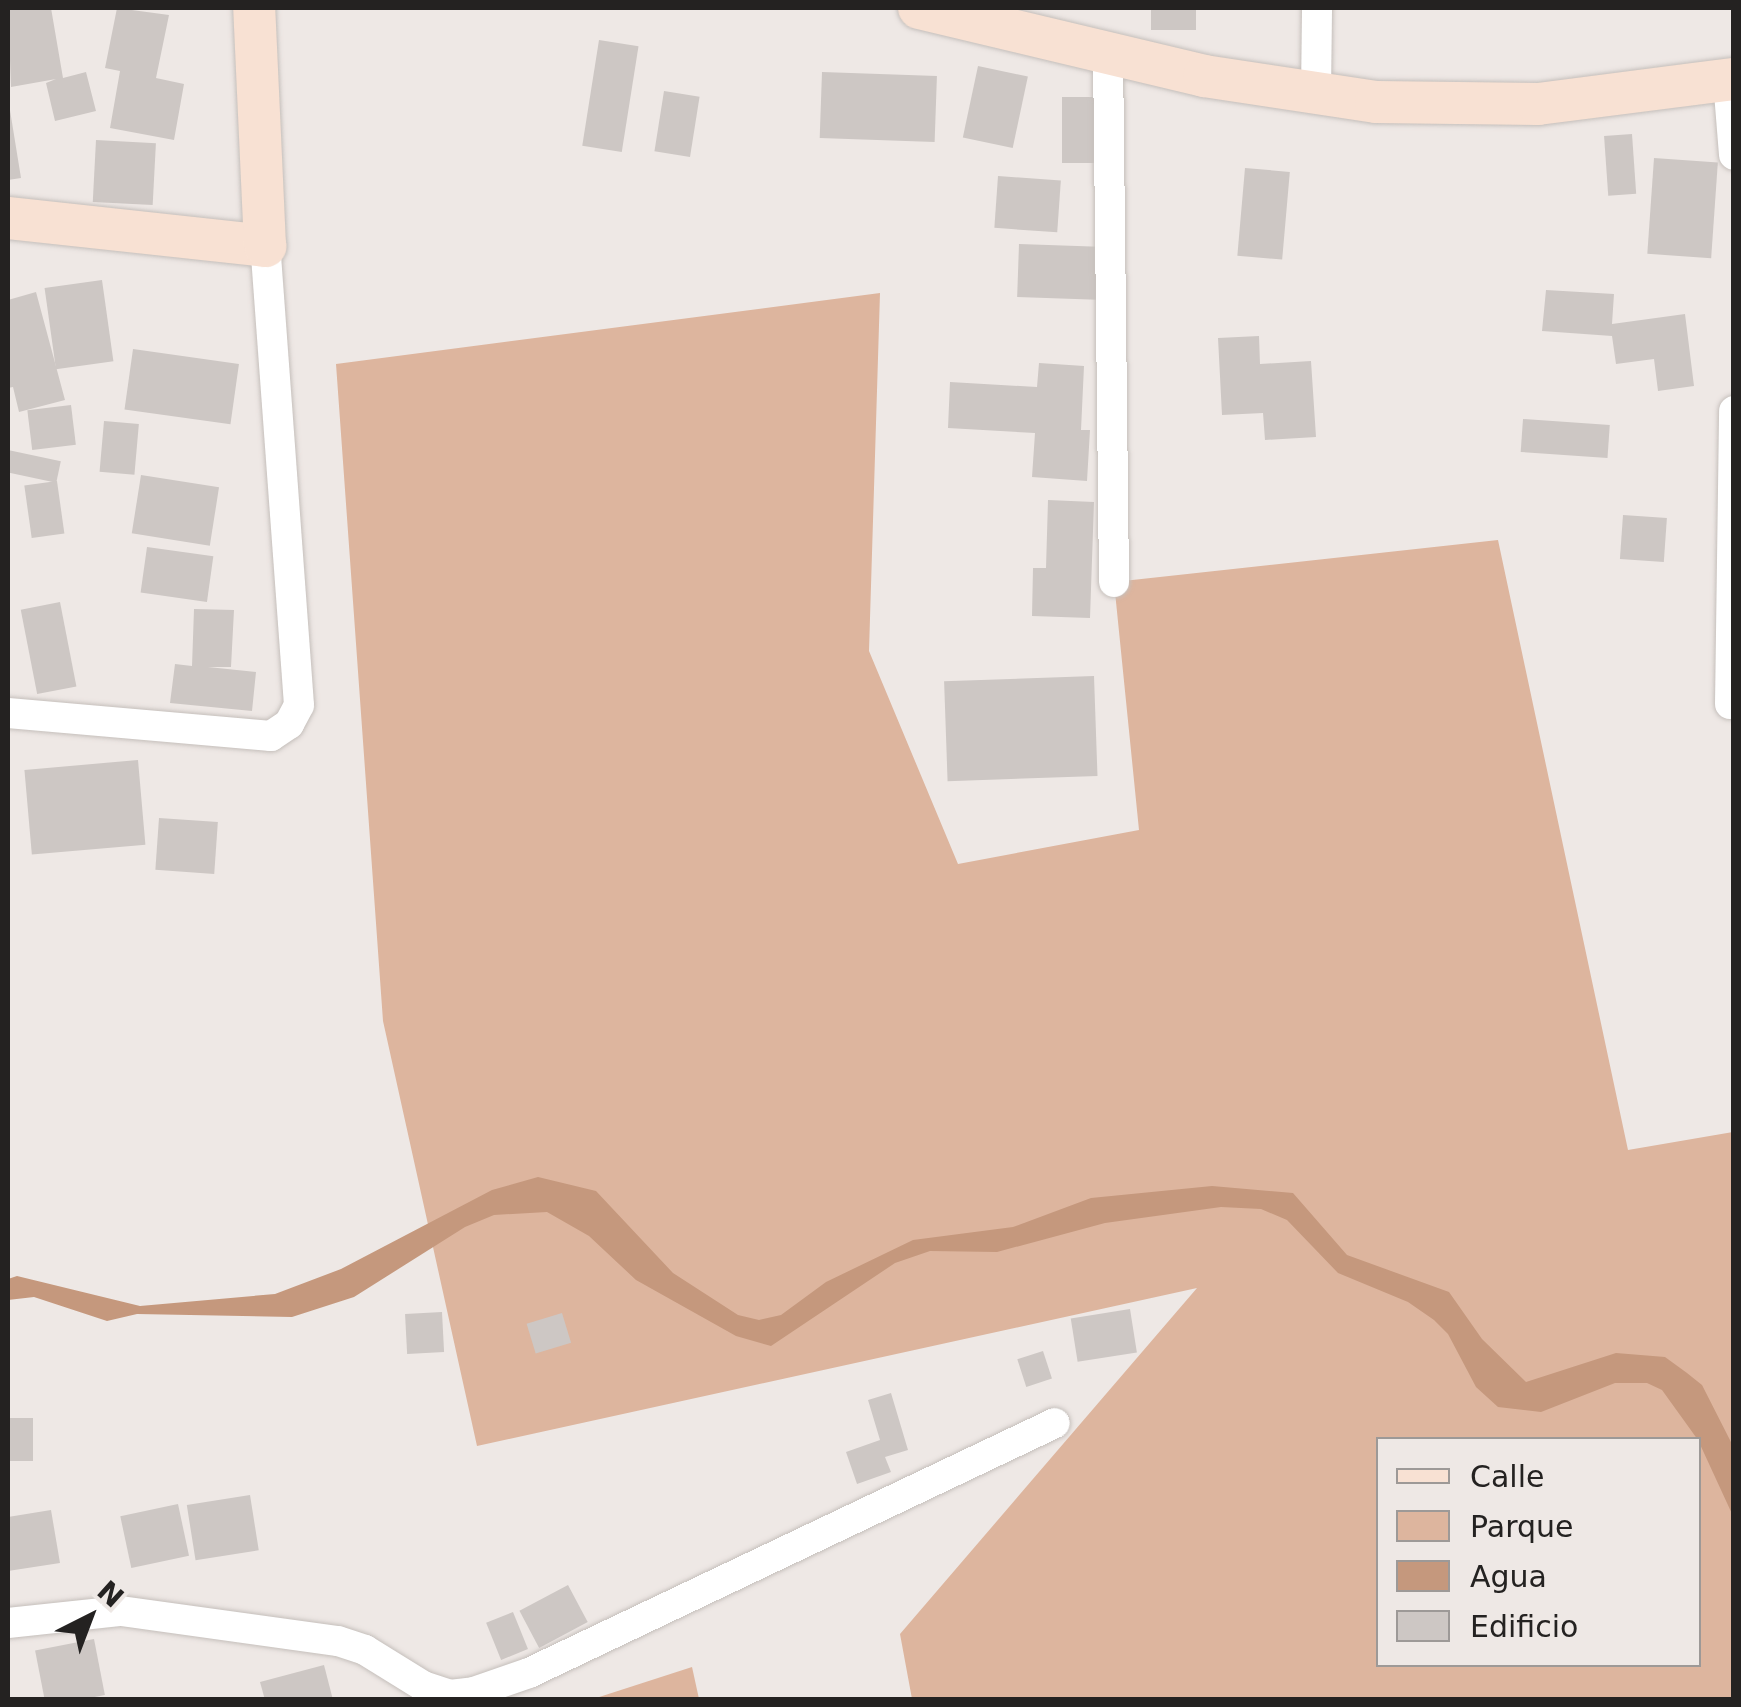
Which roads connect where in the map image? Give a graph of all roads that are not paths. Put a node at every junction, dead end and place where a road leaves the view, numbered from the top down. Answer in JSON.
{"nodes":[{"id":1,"x":254,"y":8,"type":"edge"},
{"id":2,"x":1316,"y":8,"type":"edge"},
{"id":3,"x":945,"y":11,"type":"edge"},
{"id":4,"x":1108,"y":53,"type":"junction"},
{"id":5,"x":1731,"y":79,"type":"edge"},
{"id":6,"x":1316,"y":93,"type":"junction"},
{"id":7,"x":1734,"y":156,"type":"edge"},
{"id":8,"x":8,"y":218,"type":"edge"},
{"id":9,"x":265,"y":246,"type":"junction"},
{"id":10,"x":1734,"y":411,"type":"edge"},
{"id":11,"x":1114,"y":582,"type":"dead end"},
{"id":12,"x":1730,"y":704,"type":"dead end"},
{"id":13,"x":8,"y":714,"type":"edge"},
{"id":14,"x":1055,"y":1423,"type":"dead end"},
{"id":15,"x":8,"y":1623,"type":"edge"}],
"edges":[{"from":1,"to":9,"type":"main road"},
{"from":2,"to":6,"type":"street"},
{"from":3,"to":4,"type":"main road"},
{"from":4,"to":6,"type":"main road"},
{"from":4,"to":11,"type":"street"},
{"from":5,"to":6,"type":"main road"},
{"from":5,"to":7,"type":"street"},
{"from":8,"to":9,"type":"main road"},
{"from":9,"to":13,"type":"street"},
{"from":10,"to":12,"type":"street"},
{"from":14,"to":15,"type":"street"}]}
